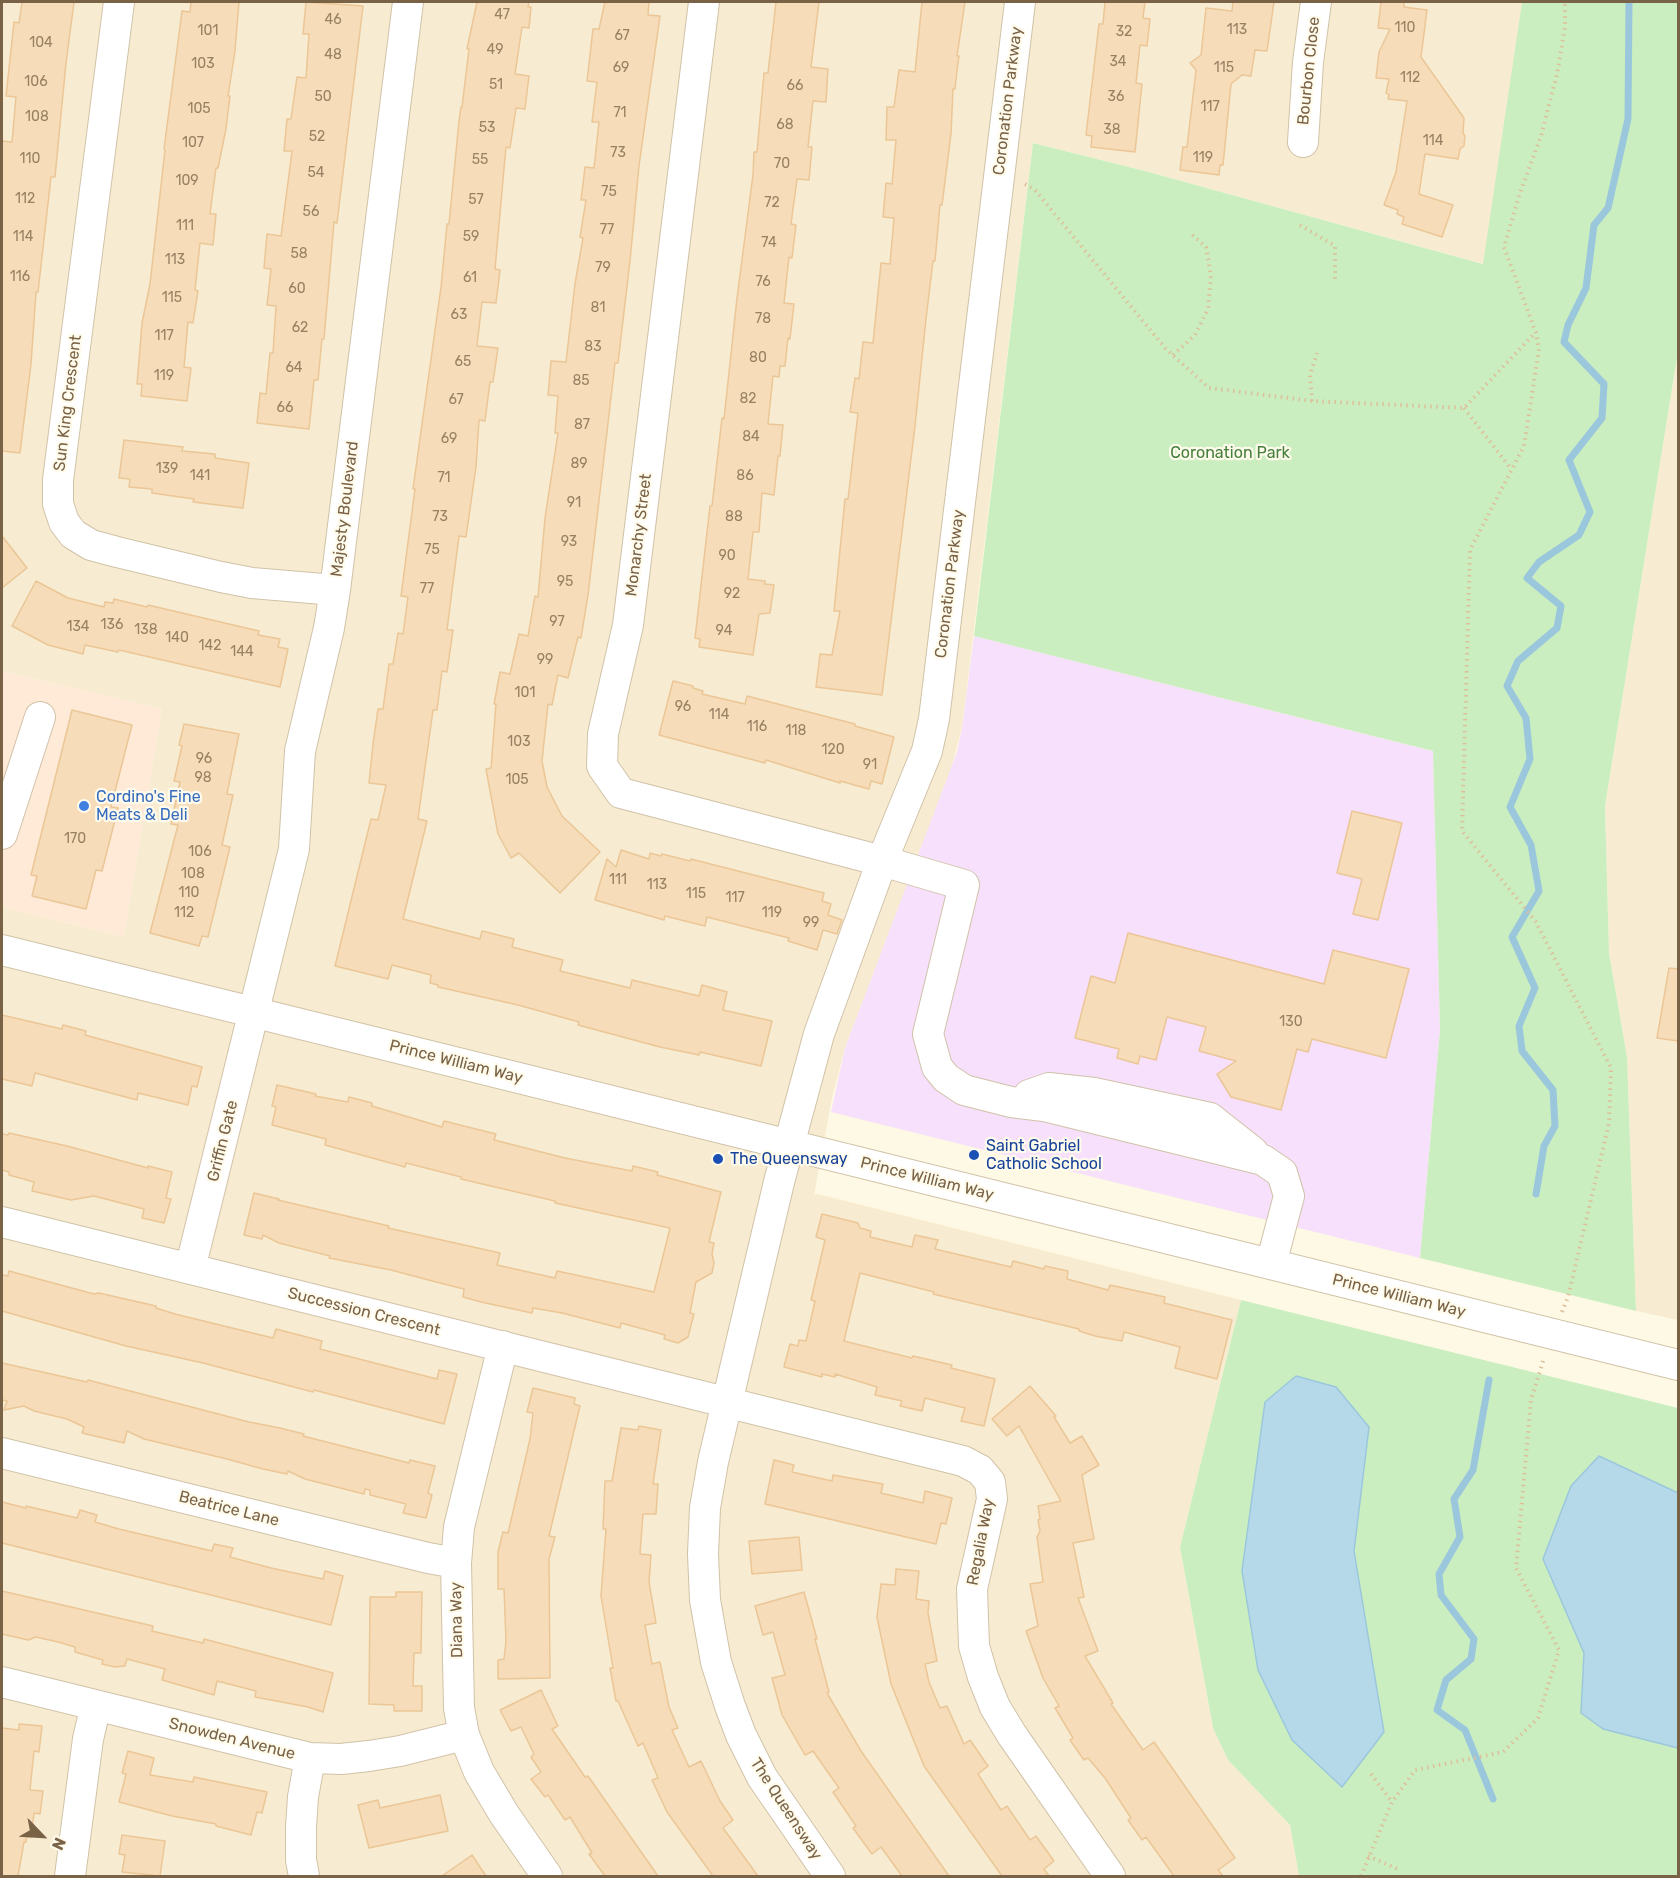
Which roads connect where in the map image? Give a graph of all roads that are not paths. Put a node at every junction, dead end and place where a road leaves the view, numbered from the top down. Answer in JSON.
{"nodes":[{"id":1,"x":119,"y":2,"type":"edge"},
{"id":2,"x":408,"y":2,"type":"edge"},
{"id":3,"x":704,"y":2,"type":"edge"},
{"id":4,"x":1020,"y":2,"type":"edge"},
{"id":5,"x":1316,"y":2,"type":"edge"},
{"id":6,"x":1303,"y":142,"type":"dead end"},
{"id":7,"x":335,"y":590,"type":"junction"},
{"id":8,"x":40,"y":717,"type":"dead end"},
{"id":9,"x":2,"y":834,"type":"edge"},
{"id":10,"x":882,"y":861,"type":"junction"},
{"id":11,"x":2,"y":950,"type":"edge"},
{"id":12,"x":255,"y":1012,"type":"junction"},
{"id":13,"x":789,"y":1145,"type":"junction"},
{"id":14,"x":2,"y":1222,"type":"edge"},
{"id":15,"x":1271,"y":1264,"type":"junction"},
{"id":16,"x":190,"y":1269,"type":"junction"},
{"id":17,"x":503,"y":1346,"type":"junction"},
{"id":18,"x":1678,"y":1365,"type":"edge"},
{"id":19,"x":727,"y":1402,"type":"junction"},
{"id":20,"x":2,"y":1453,"type":"edge"},
{"id":21,"x":456,"y":1563,"type":"junction"},
{"id":22,"x":2,"y":1682,"type":"edge"},
{"id":23,"x":96,"y":1705,"type":"junction"},
{"id":24,"x":464,"y":1735,"type":"junction"},
{"id":25,"x":310,"y":1758,"type":"junction"},
{"id":26,"x":70,"y":1876,"type":"edge"},
{"id":27,"x":304,"y":1876,"type":"edge"},
{"id":28,"x":547,"y":1876,"type":"edge"},
{"id":29,"x":830,"y":1876,"type":"edge"},
{"id":30,"x":1110,"y":1876,"type":"edge"}],
"edges":[{"from":1,"to":7,"type":"street","name":"Sun King Crescent"},
{"from":2,"to":7,"type":"street","name":"Majesty Boulevard"},
{"from":3,"to":10,"type":"street","name":"Monarchy Street"},
{"from":4,"to":10,"type":"street","name":"Coronation Parkway"},
{"from":5,"to":6,"type":"street","name":"Bourbon Close"},
{"from":7,"to":12,"type":"street","name":"Majesty Boulevard"},
{"from":8,"to":9,"type":"street"},
{"from":10,"to":13,"type":"street","name":"Coronation Parkway"},
{"from":10,"to":15,"type":"street","name":"Monarchy Street"},
{"from":11,"to":12,"type":"street","name":"Prince William Way"},
{"from":12,"to":13,"type":"street","name":"Prince William Way"},
{"from":12,"to":16,"type":"street","name":"Griffin Gate"},
{"from":13,"to":15,"type":"street","name":"Prince William Way"},
{"from":13,"to":19,"type":"street","name":"The Queensway"},
{"from":14,"to":16,"type":"street","name":"Succession Crescent"},
{"from":15,"to":18,"type":"street","name":"Prince William Way"},
{"from":16,"to":17,"type":"street","name":"Succession Crescent"},
{"from":17,"to":19,"type":"street","name":"Succession Crescent"},
{"from":17,"to":21,"type":"street","name":"Diana Way"},
{"from":19,"to":29,"type":"street","name":"The Queensway"},
{"from":19,"to":30,"type":"street","name":"Regalia Way"},
{"from":20,"to":21,"type":"street","name":"Beatrice Lane"},
{"from":21,"to":24,"type":"street","name":"Diana Way"},
{"from":22,"to":23,"type":"street","name":"Snowden Avenue"},
{"from":23,"to":25,"type":"street","name":"Snowden Avenue"},
{"from":23,"to":26,"type":"street"},
{"from":24,"to":25,"type":"street","name":"Snowden Avenue"},
{"from":24,"to":28,"type":"street","name":"Diana Way"},
{"from":25,"to":27,"type":"street"}]}
